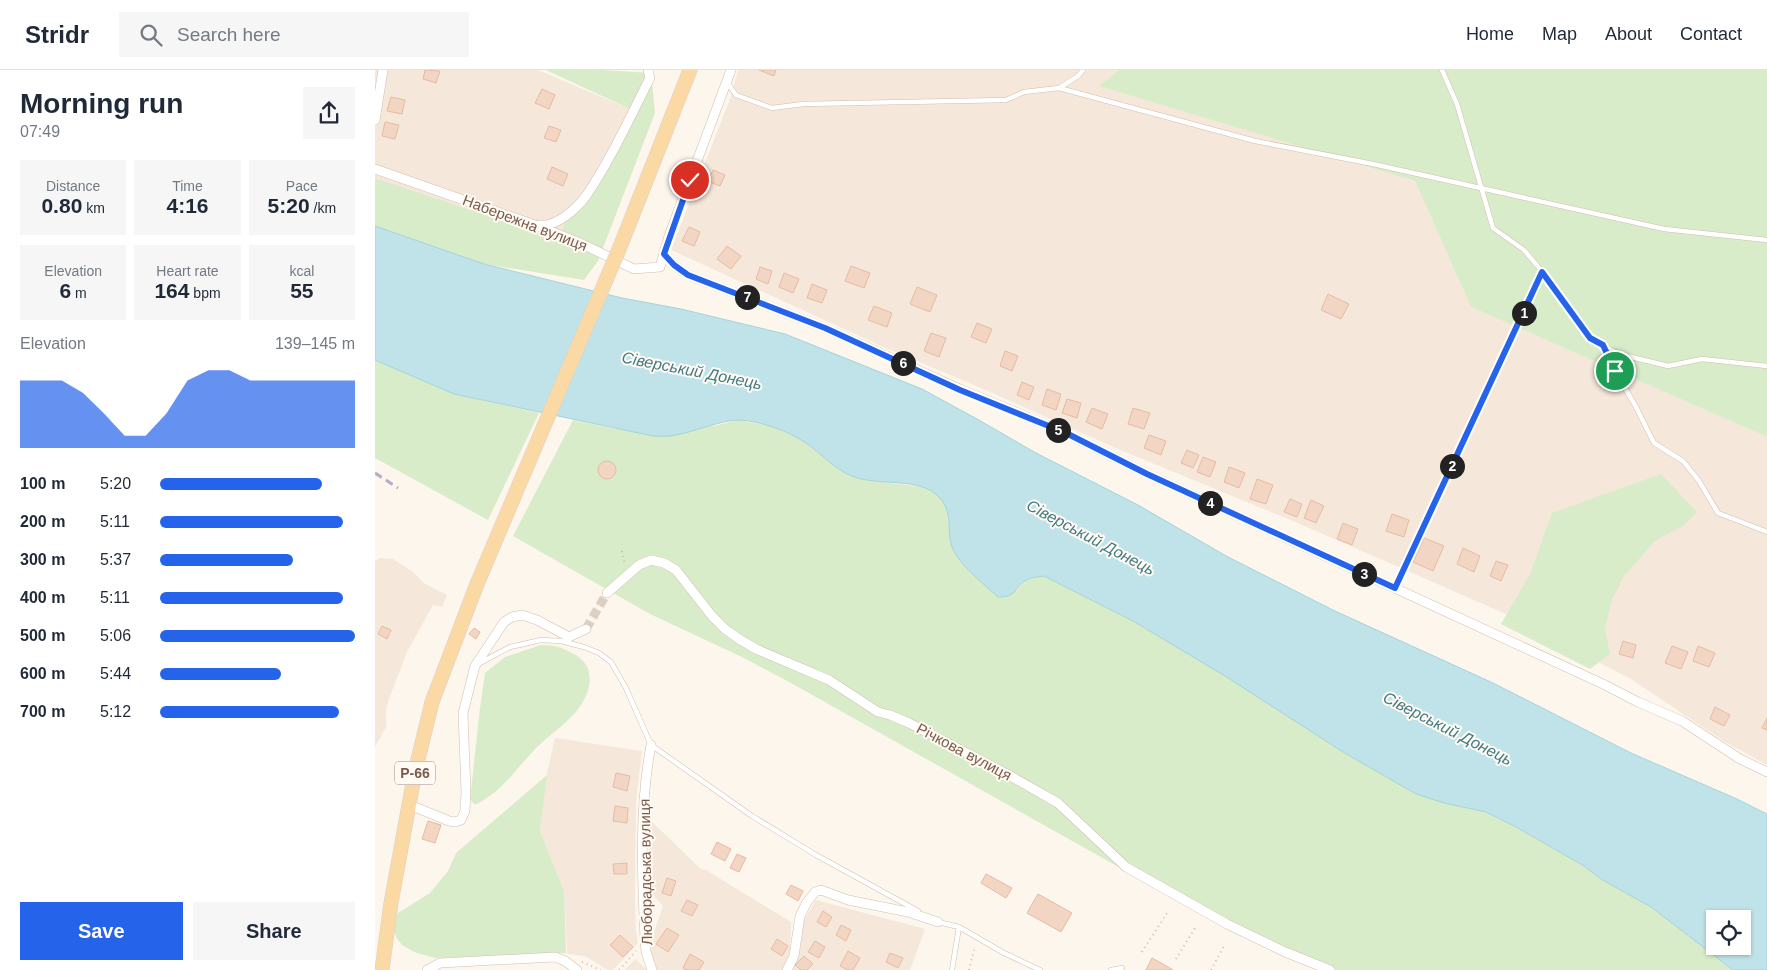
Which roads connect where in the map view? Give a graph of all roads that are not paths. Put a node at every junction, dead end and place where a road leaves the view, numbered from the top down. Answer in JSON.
{"nodes":[{"id":1,"x":383,"y":70,"type":"edge"},
{"id":2,"x":648,"y":70,"type":"edge"},
{"id":3,"x":690,"y":70,"type":"edge"},
{"id":4,"x":731,"y":70,"type":"edge"},
{"id":5,"x":1083,"y":70,"type":"edge"},
{"id":6,"x":1443,"y":70,"type":"edge"},
{"id":7,"x":727,"y":82,"type":"junction"},
{"id":8,"x":1059,"y":88,"type":"junction"},
{"id":9,"x":375,"y":120,"type":"edge"},
{"id":10,"x":375,"y":169,"type":"edge"},
{"id":11,"x":1480,"y":188,"type":"junction"},
{"id":12,"x":532,"y":224,"type":"junction"},
{"id":13,"x":1767,"y":240,"type":"edge"},
{"id":14,"x":664,"y":254,"type":"junction"},
{"id":15,"x":1542,"y":272,"type":"junction"},
{"id":16,"x":1603,"y":345,"type":"junction"},
{"id":17,"x":1767,"y":366,"type":"edge"},
{"id":18,"x":1767,"y":532,"type":"edge"},
{"id":19,"x":1395,"y":588,"type":"junction"},
{"id":20,"x":607,"y":593,"type":"tunnel mouth"},
{"id":21,"x":586,"y":629,"type":"dead end"},
{"id":22,"x":475,"y":666,"type":"junction"},
{"id":23,"x":651,"y":745,"type":"junction"},
{"id":24,"x":1767,"y":772,"type":"edge"},
{"id":25,"x":410,"y":805,"type":"junction"},
{"id":26,"x":938,"y":922,"type":"junction"},
{"id":27,"x":959,"y":927,"type":"junction"},
{"id":28,"x":1122,"y":968,"type":"dead end"},
{"id":29,"x":382,"y":970,"type":"edge"},
{"id":30,"x":427,"y":970,"type":"edge"},
{"id":31,"x":577,"y":970,"type":"edge"},
{"id":32,"x":652,"y":970,"type":"edge"},
{"id":33,"x":787,"y":970,"type":"edge"},
{"id":34,"x":952,"y":970,"type":"edge"},
{"id":35,"x":1040,"y":970,"type":"edge"},
{"id":36,"x":1111,"y":970,"type":"edge"},
{"id":37,"x":1330,"y":970,"type":"edge"}],
"edges":[{"from":1,"to":9,"type":"street"},
{"from":2,"to":12,"type":"street"},
{"from":3,"to":25,"type":"main road","number":"Р-66","bridge":true},
{"from":4,"to":7,"type":"street"},
{"from":5,"to":8,"type":"lane"},
{"from":6,"to":11,"type":"lane"},
{"from":7,"to":8,"type":"lane"},
{"from":7,"to":14,"type":"street"},
{"from":8,"to":11,"type":"lane"},
{"from":10,"to":12,"type":"street","name":"Набережна вулиця"},
{"from":11,"to":13,"type":"lane"},
{"from":11,"to":15,"type":"lane"},
{"from":12,"to":14,"type":"street","name":"Набережна вулиця"},
{"from":14,"to":19,"type":"street"},
{"from":15,"to":16,"type":"lane"},
{"from":15,"to":19,"type":"lane"},
{"from":16,"to":17,"type":"lane"},
{"from":16,"to":18,"type":"lane"},
{"from":19,"to":24,"type":"street"},
{"from":20,"to":37,"type":"street","name":"Річкова вулиця"},
{"from":21,"to":22,"type":"street"},
{"from":22,"to":23,"type":"lane"},
{"from":22,"to":25,"type":"street"},
{"from":23,"to":26,"type":"lane"},
{"from":23,"to":32,"type":"street","name":"Люборадська вулиця"},
{"from":25,"to":29,"type":"main road","number":"Р-66"},
{"from":26,"to":27,"type":"lane"},
{"from":26,"to":33,"type":"street"},
{"from":27,"to":34,"type":"lane"},
{"from":27,"to":35,"type":"lane"},
{"from":28,"to":36,"type":"lane"},
{"from":30,"to":31,"type":"street"}]}
